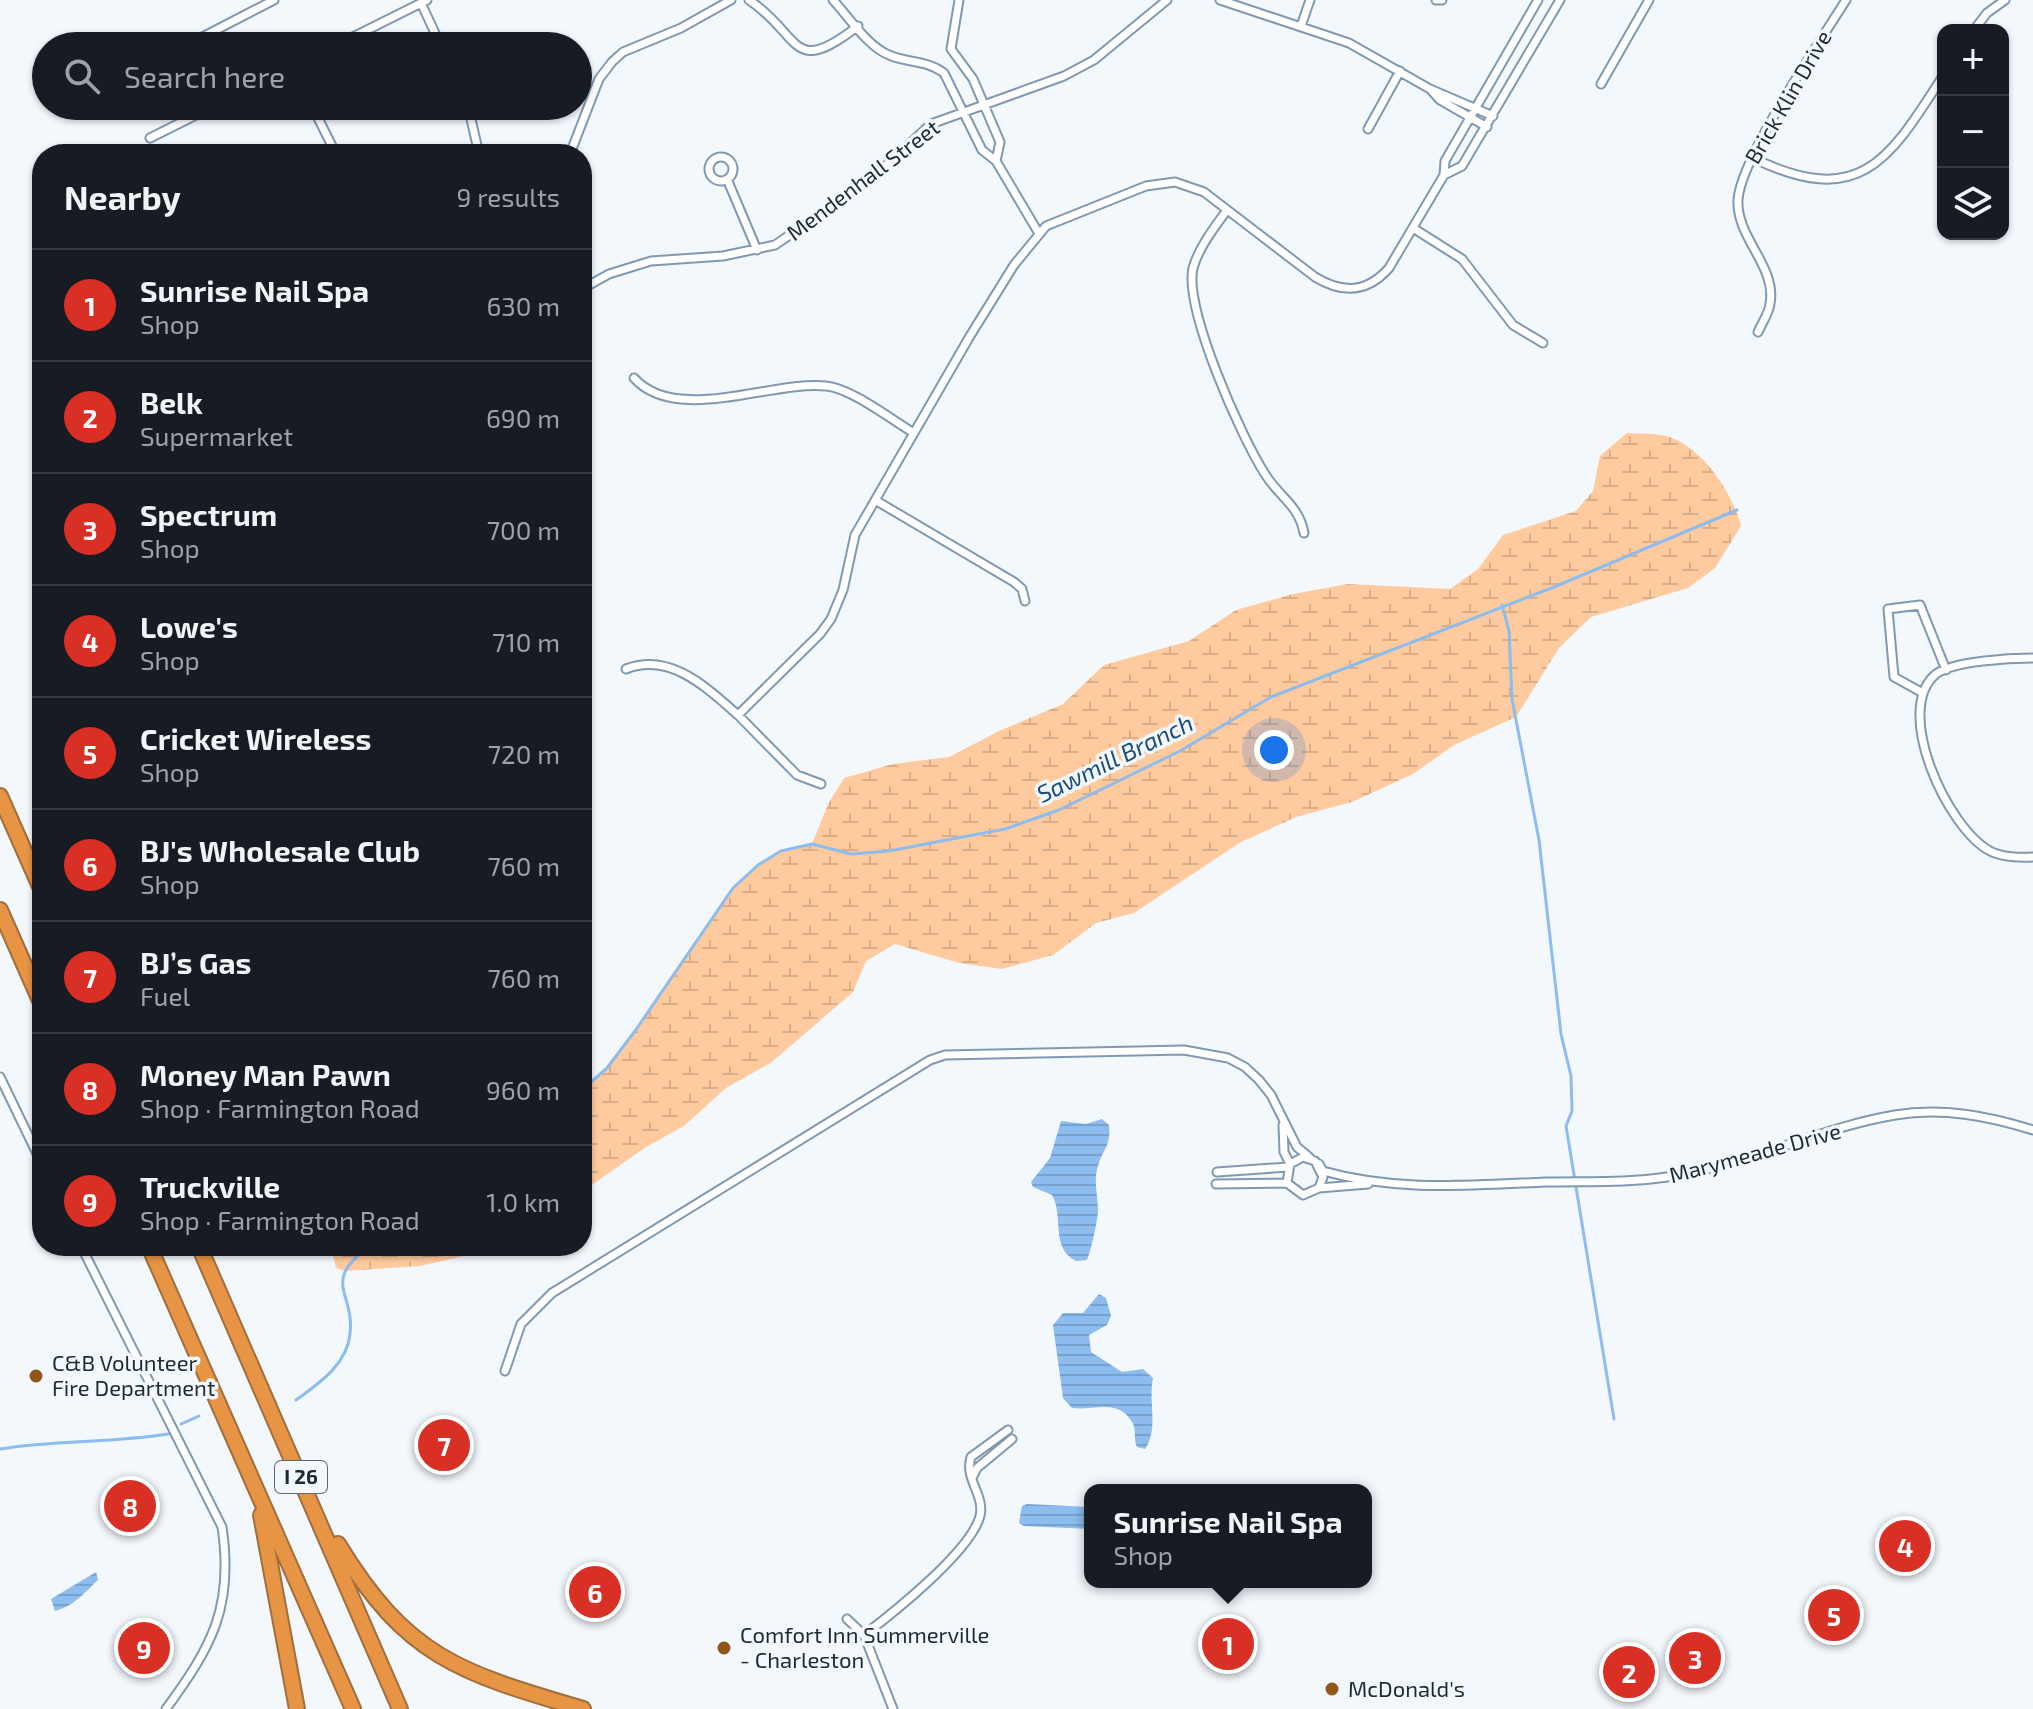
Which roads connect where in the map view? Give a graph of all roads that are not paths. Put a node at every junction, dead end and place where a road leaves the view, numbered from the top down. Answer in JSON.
{"nodes":[{"id":1,"x":274,"y":0,"type":"edge"},
{"id":2,"x":731,"y":0,"type":"edge"},
{"id":3,"x":749,"y":0,"type":"edge"},
{"id":4,"x":833,"y":0,"type":"edge"},
{"id":5,"x":959,"y":0,"type":"edge"},
{"id":6,"x":1167,"y":0,"type":"edge"},
{"id":7,"x":1220,"y":0,"type":"edge"},
{"id":8,"x":1310,"y":0,"type":"edge"},
{"id":9,"x":1538,"y":0,"type":"edge"},
{"id":10,"x":1560,"y":0,"type":"edge"},
{"id":11,"x":1649,"y":0,"type":"edge"},
{"id":12,"x":1846,"y":0,"type":"edge"},
{"id":13,"x":2005,"y":0,"type":"edge"},
{"id":14,"x":424,"y":2,"type":"edge"},
{"id":15,"x":1979,"y":24,"type":"edge"},
{"id":16,"x":858,"y":26,"type":"junction"},
{"id":17,"x":1301,"y":26,"type":"junction"},
{"id":18,"x":212,"y":32,"type":"edge"},
{"id":19,"x":363,"y":32,"type":"edge"},
{"id":20,"x":436,"y":32,"type":"edge"},
{"id":21,"x":1400,"y":71,"type":"junction"},
{"id":22,"x":1601,"y":84,"type":"dead end"},
{"id":23,"x":1937,"y":85,"type":"edge"},
{"id":24,"x":1430,"y":89,"type":"junction"},
{"id":25,"x":592,"y":97,"type":"edge"},
{"id":26,"x":982,"y":105,"type":"junction"},
{"id":27,"x":1476,"y":107,"type":"junction"},
{"id":28,"x":964,"y":112,"type":"junction"},
{"id":29,"x":1493,"y":116,"type":"junction"},
{"id":30,"x":1470,"y":117,"type":"junction"},
{"id":31,"x":186,"y":120,"type":"edge"},
{"id":32,"x":319,"y":120,"type":"edge"},
{"id":33,"x":471,"y":120,"type":"edge"},
{"id":34,"x":583,"y":120,"type":"edge"},
{"id":35,"x":1487,"y":127,"type":"junction"},
{"id":36,"x":1368,"y":129,"type":"dead end"},
{"id":37,"x":150,"y":138,"type":"dead end"},
{"id":38,"x":331,"y":144,"type":"edge"},
{"id":39,"x":477,"y":144,"type":"edge"},
{"id":40,"x":574,"y":144,"type":"edge"},
{"id":41,"x":1753,"y":158,"type":"junction"},
{"id":42,"x":996,"y":161,"type":"junction"},
{"id":43,"x":1444,"y":175,"type":"junction"},
{"id":44,"x":727,"y":179,"type":"dead end"},
{"id":45,"x":1227,"y":210,"type":"junction"},
{"id":46,"x":1413,"y":228,"type":"junction"},
{"id":47,"x":1038,"y":232,"type":"junction"},
{"id":48,"x":757,"y":250,"type":"junction"},
{"id":49,"x":592,"y":283,"type":"edge"},
{"id":50,"x":1758,"y":332,"type":"dead end"},
{"id":51,"x":1543,"y":343,"type":"dead end"},
{"id":52,"x":634,"y":378,"type":"dead end"},
{"id":53,"x":914,"y":433,"type":"junction"},
{"id":54,"x":875,"y":500,"type":"junction"},
{"id":55,"x":1304,"y":533,"type":"dead end"},
{"id":56,"x":1025,"y":601,"type":"dead end"},
{"id":57,"x":2033,"y":658,"type":"edge"},
{"id":58,"x":626,"y":669,"type":"dead end"},
{"id":59,"x":1946,"y":670,"type":"junction"},
{"id":60,"x":1921,"y":692,"type":"junction"},
{"id":61,"x":738,"y":715,"type":"junction"},
{"id":62,"x":821,"y":784,"type":"dead end"},
{"id":63,"x":0,"y":796,"type":"edge"},
{"id":64,"x":2033,"y":857,"type":"edge"},
{"id":65,"x":32,"y":868,"type":"edge"},
{"id":66,"x":0,"y":910,"type":"edge"},
{"id":67,"x":32,"y":982,"type":"edge"},
{"id":68,"x":0,"y":1077,"type":"edge"},
{"id":69,"x":1280,"y":1115,"type":"junction"},
{"id":70,"x":2033,"y":1130,"type":"edge"},
{"id":71,"x":32,"y":1143,"type":"edge"},
{"id":72,"x":1310,"y":1158,"type":"junction"},
{"id":73,"x":1319,"y":1164,"type":"junction"},
{"id":74,"x":1289,"y":1166,"type":"junction"},
{"id":75,"x":1217,"y":1172,"type":"dead end"},
{"id":76,"x":1287,"y":1183,"type":"junction"},
{"id":77,"x":1379,"y":1183,"type":"junction"},
{"id":78,"x":1216,"y":1184,"type":"dead end"},
{"id":79,"x":1319,"y":1188,"type":"junction"},
{"id":80,"x":86,"y":1256,"type":"edge"},
{"id":81,"x":153,"y":1256,"type":"edge"},
{"id":82,"x":203,"y":1256,"type":"edge"},
{"id":83,"x":505,"y":1371,"type":"dead end"},
{"id":84,"x":1008,"y":1430,"type":"dead end"},
{"id":85,"x":1012,"y":1439,"type":"dead end"},
{"id":86,"x":971,"y":1480,"type":"junction"},
{"id":87,"x":254,"y":1484,"type":"junction"},
{"id":88,"x":311,"y":1501,"type":"junction"},
{"id":89,"x":847,"y":1619,"type":"dead end"},
{"id":90,"x":864,"y":1635,"type":"junction"},
{"id":91,"x":166,"y":1709,"type":"edge"},
{"id":92,"x":297,"y":1709,"type":"edge"},
{"id":93,"x":353,"y":1709,"type":"edge"},
{"id":94,"x":400,"y":1709,"type":"edge"},
{"id":95,"x":583,"y":1709,"type":"edge"},
{"id":96,"x":893,"y":1709,"type":"edge"}],
"edges":[{"from":1,"to":18,"type":"street"},
{"from":2,"to":25,"type":"street"},
{"from":3,"to":16,"type":"street"},
{"from":4,"to":16,"type":"street"},
{"from":5,"to":26,"type":"street"},
{"from":6,"to":26,"type":"street","name":"Mendenhall Street"},
{"from":7,"to":17,"type":"street"},
{"from":8,"to":17,"type":"street"},
{"from":9,"to":27,"type":"street"},
{"from":10,"to":29,"type":"street"},
{"from":11,"to":22,"type":"street"},
{"from":12,"to":41,"type":"street","name":"Brick Klin Drive"},
{"from":13,"to":15,"type":"street"},
{"from":14,"to":19,"type":"street"},
{"from":14,"to":20,"type":"street"},
{"from":16,"to":28,"type":"street"},
{"from":17,"to":21,"type":"street"},
{"from":21,"to":24,"type":"street"},
{"from":21,"to":36,"type":"street"},
{"from":23,"to":41,"type":"street"},
{"from":24,"to":27,"type":"street"},
{"from":24,"to":30,"type":"street"},
{"from":26,"to":28,"type":"street","name":"Mendenhall Street"},
{"from":26,"to":42,"type":"street"},
{"from":27,"to":29,"type":"street"},
{"from":27,"to":30,"type":"street"},
{"from":28,"to":42,"type":"street"},
{"from":28,"to":48,"type":"street","name":"Mendenhall Street"},
{"from":29,"to":35,"type":"street"},
{"from":30,"to":35,"type":"street"},
{"from":30,"to":43,"type":"street"},
{"from":31,"to":37,"type":"street"},
{"from":32,"to":38,"type":"street"},
{"from":33,"to":39,"type":"street"},
{"from":34,"to":40,"type":"street"},
{"from":35,"to":43,"type":"street"},
{"from":41,"to":50,"type":"street","name":"Brick Klin Drive"},
{"from":42,"to":47,"type":"street"},
{"from":43,"to":46,"type":"street"},
{"from":44,"to":48,"type":"street"},
{"from":45,"to":46,"type":"street"},
{"from":45,"to":47,"type":"street"},
{"from":45,"to":55,"type":"street"},
{"from":46,"to":51,"type":"street"},
{"from":47,"to":53,"type":"street"},
{"from":48,"to":49,"type":"street","name":"Mendenhall Street"},
{"from":52,"to":53,"type":"street"},
{"from":53,"to":54,"type":"street"},
{"from":54,"to":56,"type":"street"},
{"from":54,"to":61,"type":"street"},
{"from":57,"to":59,"type":"street"},
{"from":58,"to":61,"type":"street"},
{"from":59,"to":60,"type":"street"},
{"from":59,"to":60,"type":"street"},
{"from":60,"to":64,"type":"street"},
{"from":61,"to":62,"type":"street"},
{"from":63,"to":65,"type":"highway"},
{"from":66,"to":67,"type":"highway"},
{"from":68,"to":71,"type":"street"},
{"from":69,"to":72,"type":"street"},
{"from":69,"to":74,"type":"street"},
{"from":69,"to":83,"type":"street"},
{"from":70,"to":77,"type":"street","name":"Marymeade Drive"},
{"from":72,"to":73,"type":"street"},
{"from":72,"to":74,"type":"street"},
{"from":73,"to":77,"type":"street","name":"Marymeade Drive"},
{"from":73,"to":79,"type":"street"},
{"from":74,"to":75,"type":"street"},
{"from":74,"to":76,"type":"street"},
{"from":76,"to":78,"type":"street"},
{"from":76,"to":79,"type":"street"},
{"from":77,"to":79,"type":"street","name":"Marymeade Drive"},
{"from":80,"to":91,"type":"street"},
{"from":81,"to":87,"type":"highway","number":"I 26"},
{"from":82,"to":88,"type":"highway","number":"I 26"},
{"from":84,"to":86,"type":"street"},
{"from":85,"to":86,"type":"street"},
{"from":86,"to":90,"type":"street"},
{"from":87,"to":92,"type":"highway"},
{"from":87,"to":93,"type":"highway","number":"I 26"},
{"from":88,"to":94,"type":"highway","number":"I 26"},
{"from":88,"to":95,"type":"highway"},
{"from":89,"to":90,"type":"street"},
{"from":90,"to":96,"type":"street"}]}
